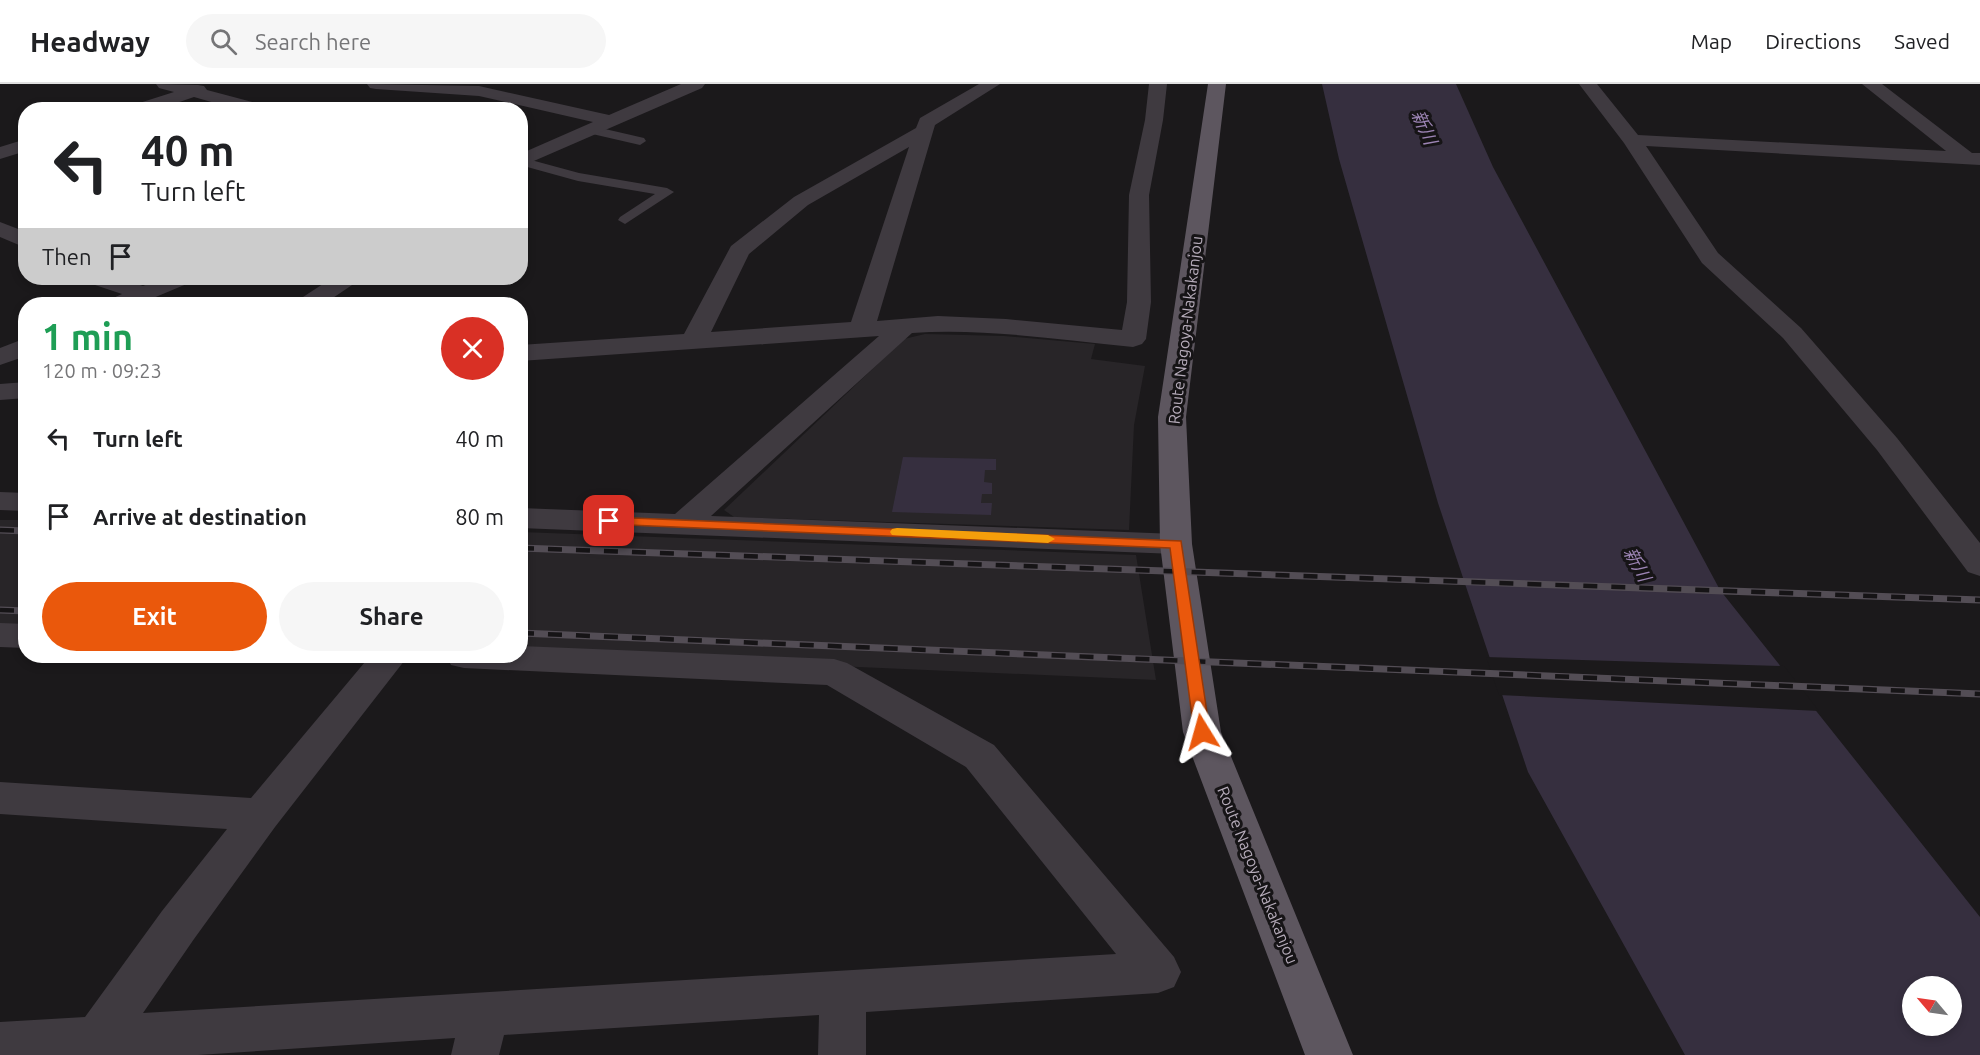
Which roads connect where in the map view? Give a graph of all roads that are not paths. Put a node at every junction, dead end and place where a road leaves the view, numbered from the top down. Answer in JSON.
{"nodes":[{"id":1,"x":165,"y":84,"type":"edge"},
{"id":2,"x":217,"y":84,"type":"edge"},
{"id":3,"x":376,"y":84,"type":"edge"},
{"id":4,"x":696,"y":84,"type":"edge"},
{"id":5,"x":991,"y":84,"type":"edge"},
{"id":6,"x":1158,"y":84,"type":"edge"},
{"id":7,"x":1217,"y":84,"type":"edge"},
{"id":8,"x":1588,"y":84,"type":"edge"},
{"id":9,"x":1871,"y":84,"type":"edge"},
{"id":10,"x":193,"y":92,"type":"junction"},
{"id":11,"x":161,"y":102,"type":"edge"},
{"id":12,"x":231,"y":102,"type":"edge"},
{"id":13,"x":527,"y":102,"type":"edge"},
{"id":14,"x":528,"y":102,"type":"edge"},
{"id":15,"x":611,"y":121,"type":"junction"},
{"id":16,"x":592,"y":130,"type":"junction"},
{"id":17,"x":924,"y":131,"type":"junction"},
{"id":18,"x":1632,"y":140,"type":"junction"},
{"id":19,"x":640,"y":141,"type":"dead end"},
{"id":20,"x":18,"y":147,"type":"edge"},
{"id":21,"x":0,"y":153,"type":"edge"},
{"id":22,"x":528,"y":158,"type":"edge"},
{"id":23,"x":1974,"y":159,"type":"edge"},
{"id":24,"x":528,"y":163,"type":"edge"},
{"id":25,"x":625,"y":220,"type":"dead end"},
{"id":26,"x":0,"y":229,"type":"edge"},
{"id":27,"x":18,"y":237,"type":"edge"},
{"id":28,"x":118,"y":285,"type":"edge"},
{"id":29,"x":165,"y":285,"type":"edge"},
{"id":30,"x":337,"y":285,"type":"edge"},
{"id":31,"x":144,"y":294,"type":"junction"},
{"id":32,"x":137,"y":297,"type":"edge"},
{"id":33,"x":319,"y":297,"type":"edge"},
{"id":34,"x":862,"y":328,"type":"junction"},
{"id":35,"x":903,"y":328,"type":"junction"},
{"id":36,"x":694,"y":340,"type":"junction"},
{"id":37,"x":18,"y":349,"type":"edge"},
{"id":38,"x":528,"y":352,"type":"edge"},
{"id":39,"x":0,"y":357,"type":"edge"},
{"id":40,"x":18,"y":391,"type":"edge"},
{"id":41,"x":0,"y":392,"type":"edge"},
{"id":42,"x":0,"y":501,"type":"edge"},
{"id":43,"x":18,"y":502,"type":"edge"},
{"id":44,"x":528,"y":518,"type":"edge"},
{"id":45,"x":684,"y":523,"type":"junction"},
{"id":46,"x":1176,"y":544,"type":"junction"},
{"id":47,"x":1980,"y":565,"type":"edge"},
{"id":48,"x":0,"y":635,"type":"edge"},
{"id":49,"x":18,"y":636,"type":"edge"},
{"id":50,"x":528,"y":659,"type":"edge"},
{"id":51,"x":384,"y":663,"type":"edge"},
{"id":52,"x":0,"y":798,"type":"edge"},
{"id":53,"x":261,"y":815,"type":"junction"},
{"id":54,"x":843,"y":994,"type":"junction"},
{"id":55,"x":480,"y":1036,"type":"edge"},
{"id":56,"x":0,"y":1046,"type":"edge"},
{"id":57,"x":91,"y":1048,"type":"edge"},
{"id":58,"x":842,"y":1055,"type":"edge"},
{"id":59,"x":1329,"y":1055,"type":"edge"}],
"edges":[{"from":1,"to":10,"type":"street"},
{"from":2,"to":10,"type":"street"},
{"from":3,"to":13,"type":"street"},
{"from":4,"to":15,"type":"street"},
{"from":5,"to":17,"type":"street"},
{"from":6,"to":35,"type":"street"},
{"from":7,"to":46,"type":"main road","name":"Route Nagoya-Nakakanjou"},
{"from":8,"to":18,"type":"street"},
{"from":9,"to":23,"type":"street"},
{"from":10,"to":11,"type":"street"},
{"from":10,"to":12,"type":"street"},
{"from":14,"to":15,"type":"street"},
{"from":15,"to":16,"type":"street"},
{"from":16,"to":19,"type":"lane"},
{"from":16,"to":22,"type":"street"},
{"from":17,"to":34,"type":"street"},
{"from":17,"to":36,"type":"street"},
{"from":18,"to":23,"type":"street"},
{"from":18,"to":47,"type":"street"},
{"from":20,"to":21,"type":"street"},
{"from":24,"to":25,"type":"lane"},
{"from":26,"to":27,"type":"street"},
{"from":28,"to":31,"type":"street"},
{"from":29,"to":31,"type":"street"},
{"from":30,"to":33,"type":"street"},
{"from":31,"to":32,"type":"street"},
{"from":34,"to":35,"type":"street"},
{"from":34,"to":36,"type":"street"},
{"from":35,"to":45,"type":"street"},
{"from":36,"to":38,"type":"street"},
{"from":37,"to":39,"type":"street"},
{"from":40,"to":41,"type":"street"},
{"from":42,"to":43,"type":"street"},
{"from":44,"to":45,"type":"street"},
{"from":45,"to":46,"type":"street"},
{"from":46,"to":59,"type":"main road","name":"Route Nagoya-Nakakanjou"},
{"from":48,"to":49,"type":"street"},
{"from":50,"to":54,"type":"street"},
{"from":51,"to":53,"type":"street"},
{"from":52,"to":53,"type":"street"},
{"from":53,"to":57,"type":"street"},
{"from":54,"to":55,"type":"street"},
{"from":54,"to":58,"type":"street"},
{"from":55,"to":57,"type":"street"},
{"from":56,"to":57,"type":"street"}]}
